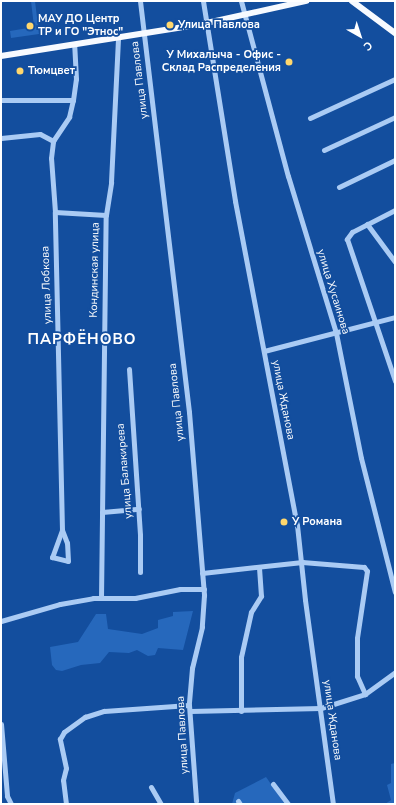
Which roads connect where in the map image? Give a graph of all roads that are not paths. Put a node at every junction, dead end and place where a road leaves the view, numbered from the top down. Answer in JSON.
{"nodes":[{"id":1,"x":140,"y":1,"type":"edge"},
{"id":2,"x":203,"y":1,"type":"edge"},
{"id":3,"x":241,"y":1,"type":"edge"},
{"id":4,"x":306,"y":1,"type":"edge"},
{"id":5,"x":352,"y":1,"type":"edge"},
{"id":6,"x":281,"y":4,"type":"edge"},
{"id":7,"x":244,"y":16,"type":"junction"},
{"id":8,"x":206,"y":24,"type":"junction"},
{"id":9,"x":395,"y":33,"type":"edge"},
{"id":10,"x":145,"y":34,"type":"junction"},
{"id":11,"x":118,"y":38,"type":"junction"},
{"id":12,"x":74,"y":45,"type":"junction"},
{"id":13,"x":1,"y":56,"type":"edge"},
{"id":14,"x":395,"y":78,"type":"edge"},
{"id":15,"x":1,"y":100,"type":"edge"},
{"id":16,"x":73,"y":100,"type":"junction"},
{"id":17,"x":395,"y":117,"type":"edge"},
{"id":18,"x":310,"y":118,"type":"dead end"},
{"id":19,"x":1,"y":138,"type":"edge"},
{"id":20,"x":53,"y":141,"type":"junction"},
{"id":21,"x":324,"y":150,"type":"dead end"},
{"id":22,"x":395,"y":160,"type":"edge"},
{"id":23,"x":339,"y":186,"type":"dead end"},
{"id":24,"x":395,"y":210,"type":"edge"},
{"id":25,"x":55,"y":212,"type":"junction"},
{"id":26,"x":106,"y":215,"type":"junction"},
{"id":27,"x":367,"y":224,"type":"junction"},
{"id":28,"x":395,"y":262,"type":"edge"},
{"id":29,"x":395,"y":316,"type":"edge"},
{"id":30,"x":376,"y":323,"type":"junction"},
{"id":31,"x":336,"y":333,"type":"junction"},
{"id":32,"x":264,"y":351,"type":"junction"},
{"id":33,"x":129,"y":369,"type":"dead end"},
{"id":34,"x":395,"y":381,"type":"edge"},
{"id":35,"x":139,"y":509,"type":"junction"},
{"id":36,"x":102,"y":512,"type":"junction"},
{"id":37,"x":62,"y":530,"type":"junction"},
{"id":38,"x":302,"y":562,"type":"junction"},
{"id":39,"x":260,"y":567,"type":"junction"},
{"id":40,"x":140,"y":572,"type":"dead end"},
{"id":41,"x":202,"y":573,"type":"junction"},
{"id":42,"x":204,"y":589,"type":"junction"},
{"id":43,"x":395,"y":592,"type":"edge"},
{"id":44,"x":101,"y":598,"type":"junction"},
{"id":45,"x":1,"y":621,"type":"edge"},
{"id":46,"x":395,"y":672,"type":"edge"},
{"id":47,"x":365,"y":694,"type":"junction"},
{"id":48,"x":190,"y":708,"type":"junction"},
{"id":49,"x":321,"y":708,"type":"junction"},
{"id":50,"x":241,"y":711,"type":"junction"},
{"id":51,"x":1,"y":724,"type":"edge"},
{"id":52,"x":273,"y":784,"type":"dead end"},
{"id":53,"x":151,"y":787,"type":"dead end"},
{"id":54,"x":4,"y":797,"type":"edge"},
{"id":55,"x":196,"y":802,"type":"dead end"},
{"id":56,"x":12,"y":804,"type":"edge"},
{"id":57,"x":66,"y":804,"type":"edge"},
{"id":58,"x":161,"y":804,"type":"edge"},
{"id":59,"x":288,"y":804,"type":"edge"},
{"id":60,"x":333,"y":804,"type":"edge"}],
"edges":[{"from":1,"to":10,"type":"street","name":"улица Павлова"},
{"from":2,"to":8,"type":"street","name":"улица Жданова"},
{"from":3,"to":7,"type":"street","name":"улица Хусаинова"},
{"from":4,"to":6,"type":"main road"},
{"from":5,"to":9,"type":"main road"},
{"from":6,"to":7,"type":"main road"},
{"from":7,"to":8,"type":"main road"},
{"from":7,"to":31,"type":"street","name":"улица Хусаинова"},
{"from":8,"to":10,"type":"main road"},
{"from":8,"to":32,"type":"street","name":"улица Жданова"},
{"from":10,"to":11,"type":"main road"},
{"from":10,"to":41,"type":"street","name":"улица Павлова"},
{"from":11,"to":12,"type":"main road"},
{"from":11,"to":26,"type":"street","name":"Кондинская улица"},
{"from":12,"to":13,"type":"main road"},
{"from":12,"to":16,"type":"street","name":"улица Лобкова"},
{"from":14,"to":18,"type":"street"},
{"from":15,"to":16,"type":"street"},
{"from":16,"to":20,"type":"street","name":"улица Лобкова"},
{"from":17,"to":21,"type":"street"},
{"from":19,"to":20,"type":"street"},
{"from":20,"to":25,"type":"street","name":"улица Лобкова"},
{"from":22,"to":23,"type":"street"},
{"from":24,"to":27,"type":"street"},
{"from":25,"to":26,"type":"street"},
{"from":25,"to":37,"type":"street","name":"улица Лобкова"},
{"from":26,"to":36,"type":"street","name":"Кондинская улица"},
{"from":27,"to":28,"type":"street"},
{"from":27,"to":30,"type":"street"},
{"from":29,"to":30,"type":"street"},
{"from":30,"to":31,"type":"street"},
{"from":30,"to":34,"type":"street"},
{"from":31,"to":32,"type":"street"},
{"from":31,"to":43,"type":"street","name":"улица Хусаинова"},
{"from":32,"to":38,"type":"street","name":"улица Жданова"},
{"from":33,"to":35,"type":"street","name":"улица Балакирева"},
{"from":35,"to":36,"type":"street"},
{"from":35,"to":40,"type":"street","name":"улица Балакирева"},
{"from":36,"to":44,"type":"street","name":"Кондинская улица"},
{"from":37,"to":37,"type":"street","name":"улица Лобкова"},
{"from":38,"to":39,"type":"street"},
{"from":38,"to":47,"type":"street"},
{"from":38,"to":49,"type":"street","name":"улица Жданова"},
{"from":39,"to":41,"type":"street"},
{"from":39,"to":50,"type":"street"},
{"from":41,"to":42,"type":"street","name":"улица Павлова"},
{"from":42,"to":44,"type":"street"},
{"from":42,"to":48,"type":"street","name":"улица Павлова"},
{"from":44,"to":45,"type":"street"},
{"from":46,"to":47,"type":"street"},
{"from":47,"to":49,"type":"street"},
{"from":48,"to":50,"type":"street"},
{"from":48,"to":55,"type":"street","name":"улица Павлова"},
{"from":48,"to":57,"type":"street"},
{"from":49,"to":50,"type":"street"},
{"from":49,"to":60,"type":"street","name":"улица Жданова"},
{"from":51,"to":54,"type":"street"},
{"from":52,"to":59,"type":"street"},
{"from":53,"to":58,"type":"street"},
{"from":54,"to":56,"type":"street"}]}
